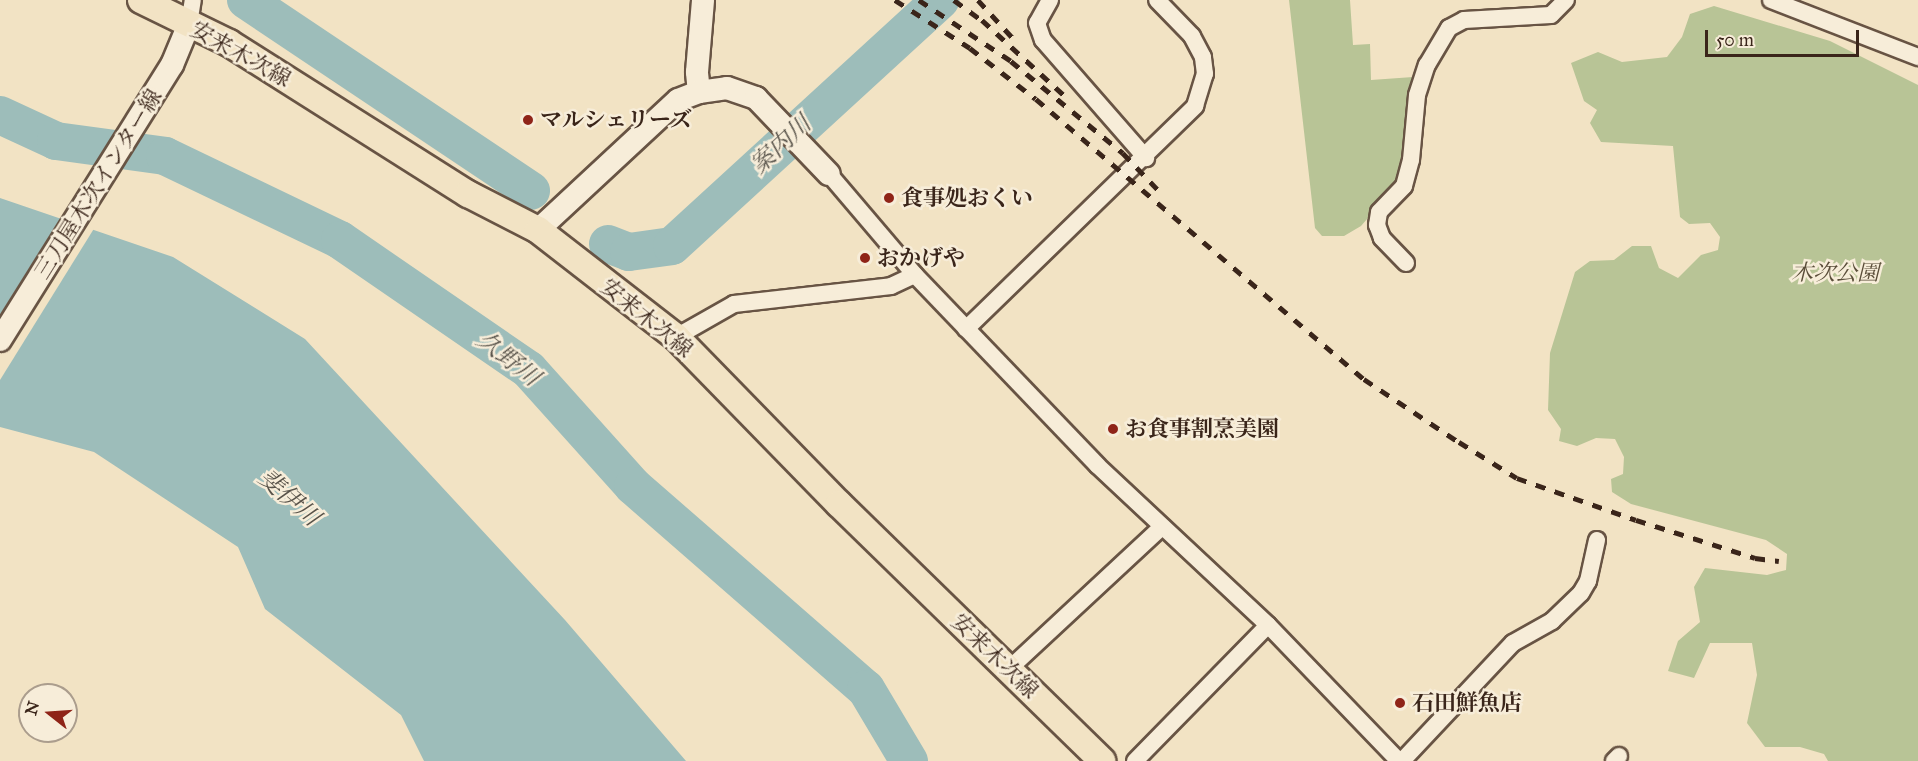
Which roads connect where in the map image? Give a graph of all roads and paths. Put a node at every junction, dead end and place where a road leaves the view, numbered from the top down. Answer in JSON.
{"nodes":[{"id":1,"x":141,"y":0,"type":"edge"},
{"id":2,"x":703,"y":0,"type":"edge"},
{"id":3,"x":1050,"y":0,"type":"edge"},
{"id":4,"x":1157,"y":0,"type":"edge"},
{"id":5,"x":1566,"y":0,"type":"edge"},
{"id":6,"x":1771,"y":0,"type":"edge"},
{"id":7,"x":191,"y":12,"type":"edge"},
{"id":8,"x":1918,"y":57,"type":"edge"},
{"id":9,"x":699,"y":92,"type":"junction"},
{"id":10,"x":1146,"y":158,"type":"junction"},
{"id":11,"x":829,"y":174,"type":"joint"},
{"id":12,"x":538,"y":230,"type":"junction"},
{"id":13,"x":1406,"y":263,"type":"dead end"},
{"id":14,"x":915,"y":274,"type":"junction"},
{"id":15,"x":966,"y":329,"type":"junction"},
{"id":16,"x":676,"y":337,"type":"junction"},
{"id":17,"x":0,"y":340,"type":"edge"},
{"id":18,"x":1162,"y":527,"type":"junction"},
{"id":19,"x":1597,"y":540,"type":"dead end"},
{"id":20,"x":1268,"y":625,"type":"junction"},
{"id":21,"x":1009,"y":669,"type":"junction"},
{"id":22,"x":1102,"y":761,"type":"edge"},
{"id":23,"x":1135,"y":761,"type":"edge"},
{"id":24,"x":1401,"y":761,"type":"edge"}],
"edges":[{"from":1,"to":7,"type":"main road","name":"安来木次線"},
{"from":2,"to":9,"type":"main road"},
{"from":3,"to":10,"type":"street"},
{"from":4,"to":10,"type":"street"},
{"from":5,"to":13,"type":"street"},
{"from":6,"to":8,"type":"street"},
{"from":7,"to":12,"type":"main road","name":"安来木次線"},
{"from":7,"to":17,"type":"main road","name":"三刀屋木次インター線"},
{"from":9,"to":11,"type":"main road"},
{"from":9,"to":12,"type":"main road"},
{"from":10,"to":15,"type":"street"},
{"from":11,"to":14,"type":"street"},
{"from":12,"to":16,"type":"main road","name":"安来木次線"},
{"from":14,"to":15,"type":"street"},
{"from":14,"to":16,"type":"street"},
{"from":15,"to":18,"type":"street"},
{"from":16,"to":21,"type":"main road","name":"安来木次線"},
{"from":18,"to":20,"type":"street"},
{"from":18,"to":21,"type":"street"},
{"from":19,"to":24,"type":"street"},
{"from":20,"to":23,"type":"street"},
{"from":20,"to":24,"type":"street"},
{"from":21,"to":22,"type":"main road","name":"安来木次線"}]}
